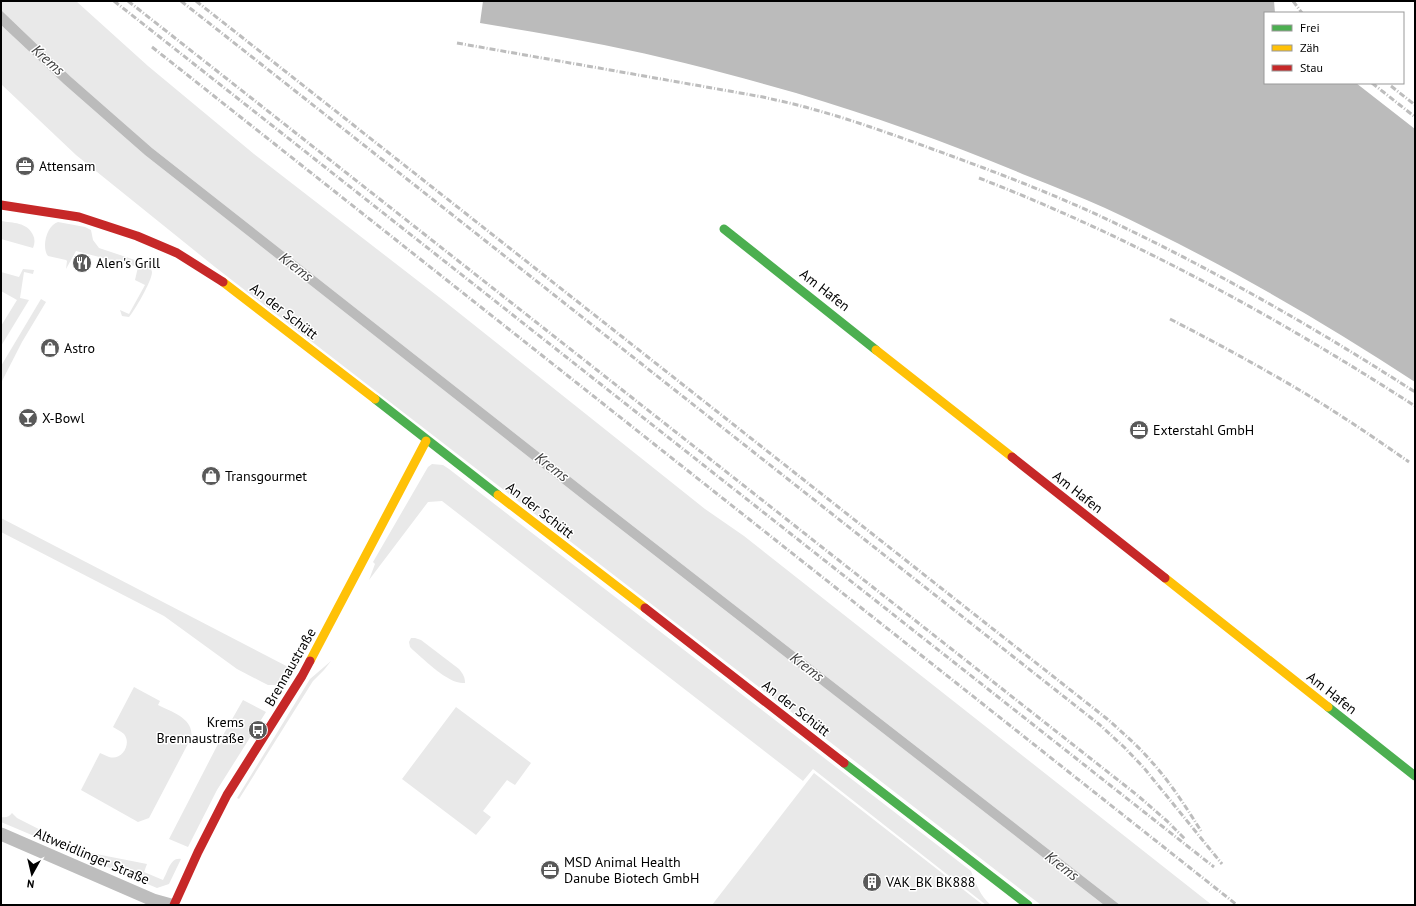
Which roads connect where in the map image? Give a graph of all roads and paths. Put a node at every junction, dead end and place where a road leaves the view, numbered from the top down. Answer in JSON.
{"nodes":[{"id":1,"x":1,"y":205,"type":"edge"},
{"id":2,"x":724,"y":229,"type":"dead end"},
{"id":3,"x":426,"y":440,"type":"junction"},
{"id":4,"x":1415,"y":776,"type":"edge"},
{"id":5,"x":1,"y":834,"type":"edge"},
{"id":6,"x":171,"y":905,"type":"edge"},
{"id":7,"x":174,"y":905,"type":"edge"},
{"id":8,"x":1028,"y":905,"type":"edge"}],
"edges":[{"from":1,"to":3,"type":"street","name":"An der Schütt"},
{"from":2,"to":4,"type":"street","name":"Am Hafen"},
{"from":3,"to":7,"type":"street","name":"Brennaustraße"},
{"from":3,"to":8,"type":"street","name":"An der Schütt"},
{"from":5,"to":6,"type":"street","name":"Altweidlinger Straße"}]}
